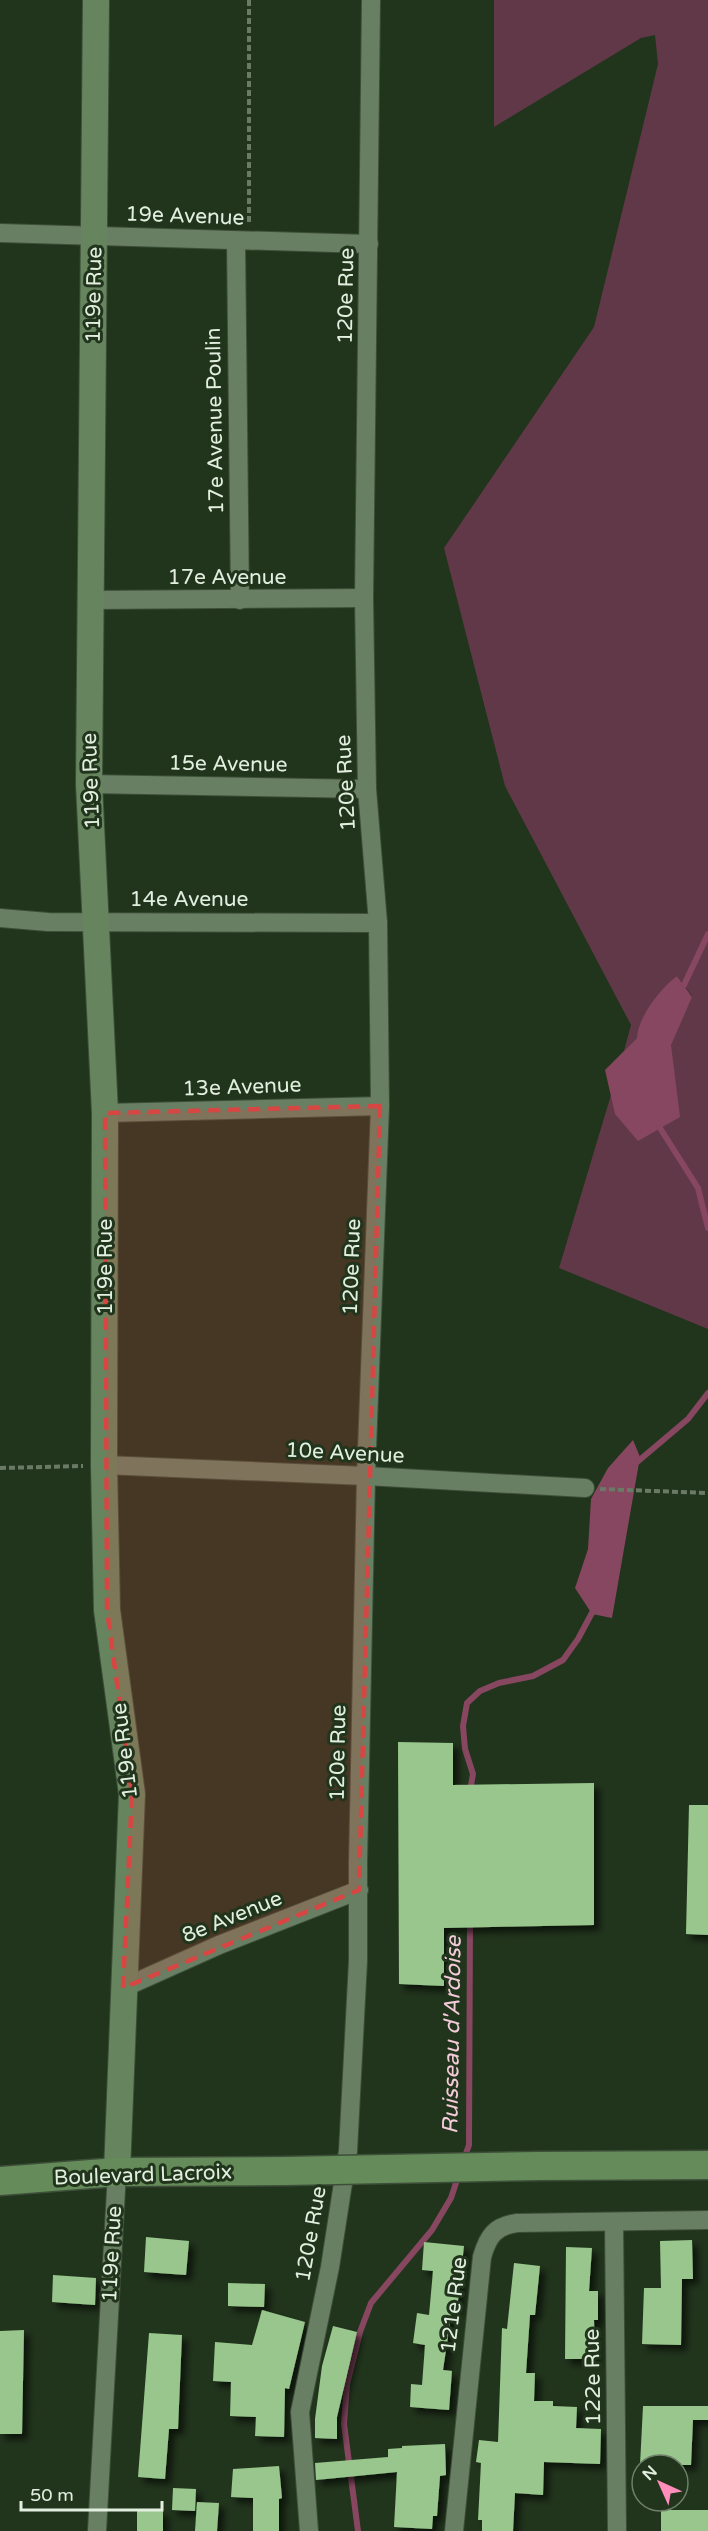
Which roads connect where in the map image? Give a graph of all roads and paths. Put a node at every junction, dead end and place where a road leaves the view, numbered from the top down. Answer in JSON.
{"nodes":[{"id":1,"x":96,"y":0,"type":"edge"},
{"id":2,"x":249,"y":0,"type":"edge"},
{"id":3,"x":370,"y":0,"type":"edge"},
{"id":4,"x":0,"y":233,"type":"edge"},
{"id":5,"x":94,"y":235,"type":"junction"},
{"id":6,"x":242,"y":241,"type":"junction"},
{"id":7,"x":369,"y":244,"type":"junction"},
{"id":8,"x":364,"y":598,"type":"junction"},
{"id":9,"x":91,"y":600,"type":"junction"},
{"id":10,"x":240,"y":600,"type":"junction"},
{"id":11,"x":89,"y":784,"type":"junction"},
{"id":12,"x":367,"y":789,"type":"junction"},
{"id":13,"x":0,"y":918,"type":"edge"},
{"id":14,"x":96,"y":921,"type":"junction"},
{"id":15,"x":378,"y":923,"type":"junction"},
{"id":16,"x":380,"y":1106,"type":"junction"},
{"id":17,"x":105,"y":1113,"type":"junction"},
{"id":18,"x":104,"y":1465,"type":"junction"},
{"id":19,"x":0,"y":1468,"type":"edge"},
{"id":20,"x":366,"y":1476,"type":"junction"},
{"id":21,"x":585,"y":1488,"type":"joint"},
{"id":22,"x":708,"y":1493,"type":"edge"},
{"id":23,"x":359,"y":1890,"type":"junction"},
{"id":24,"x":123,"y":1988,"type":"junction"},
{"id":25,"x":708,"y":2165,"type":"edge"},
{"id":26,"x":117,"y":2172,"type":"junction"},
{"id":27,"x":0,"y":2181,"type":"edge"},
{"id":28,"x":708,"y":2220,"type":"edge"},
{"id":29,"x":614,"y":2222,"type":"junction"},
{"id":30,"x":97,"y":2531,"type":"edge"},
{"id":31,"x":309,"y":2531,"type":"edge"},
{"id":32,"x":454,"y":2531,"type":"edge"},
{"id":33,"x":617,"y":2531,"type":"edge"}],
"edges":[{"from":1,"to":5,"type":"street","name":"119e Rue"},
{"from":2,"to":6,"type":"path"},
{"from":3,"to":7,"type":"street","name":"120e Rue"},
{"from":4,"to":5,"type":"street","name":"19e Avenue"},
{"from":5,"to":6,"type":"street","name":"19e Avenue"},
{"from":5,"to":9,"type":"street","name":"119e Rue"},
{"from":6,"to":7,"type":"street","name":"19e Avenue"},
{"from":6,"to":10,"type":"street","name":"17e Avenue Poulin"},
{"from":7,"to":8,"type":"street","name":"120e Rue"},
{"from":8,"to":10,"type":"street","name":"17e Avenue"},
{"from":8,"to":12,"type":"street","name":"120e Rue"},
{"from":9,"to":10,"type":"street","name":"17e Avenue"},
{"from":9,"to":11,"type":"street","name":"119e Rue"},
{"from":11,"to":12,"type":"street","name":"15e Avenue"},
{"from":11,"to":14,"type":"street","name":"119e Rue"},
{"from":12,"to":15,"type":"street","name":"120e Rue"},
{"from":13,"to":14,"type":"street","name":"14e Avenue"},
{"from":14,"to":15,"type":"street","name":"14e Avenue"},
{"from":14,"to":17,"type":"street","name":"119e Rue"},
{"from":15,"to":16,"type":"street","name":"120e Rue"},
{"from":16,"to":17,"type":"street","name":"13e Avenue"},
{"from":16,"to":20,"type":"street","name":"120e Rue"},
{"from":17,"to":18,"type":"street","name":"119e Rue"},
{"from":18,"to":19,"type":"path"},
{"from":18,"to":20,"type":"street","name":"10e Avenue"},
{"from":18,"to":24,"type":"street","name":"119e Rue"},
{"from":20,"to":21,"type":"street","name":"10e Avenue"},
{"from":20,"to":23,"type":"street","name":"120e Rue"},
{"from":21,"to":22,"type":"path"},
{"from":23,"to":24,"type":"street","name":"8e Avenue"},
{"from":23,"to":31,"type":"street","name":"120e Rue"},
{"from":24,"to":26,"type":"street","name":"119e Rue"},
{"from":25,"to":26,"type":"main road","name":"Boulevard Lacroix","bridge":true},
{"from":26,"to":27,"type":"main road","name":"Boulevard Lacroix"},
{"from":26,"to":30,"type":"street","name":"119e Rue"},
{"from":28,"to":29,"type":"street","name":"121e Rue"},
{"from":29,"to":32,"type":"street","name":"121e Rue"},
{"from":29,"to":33,"type":"street","name":"122e Rue"}]}
